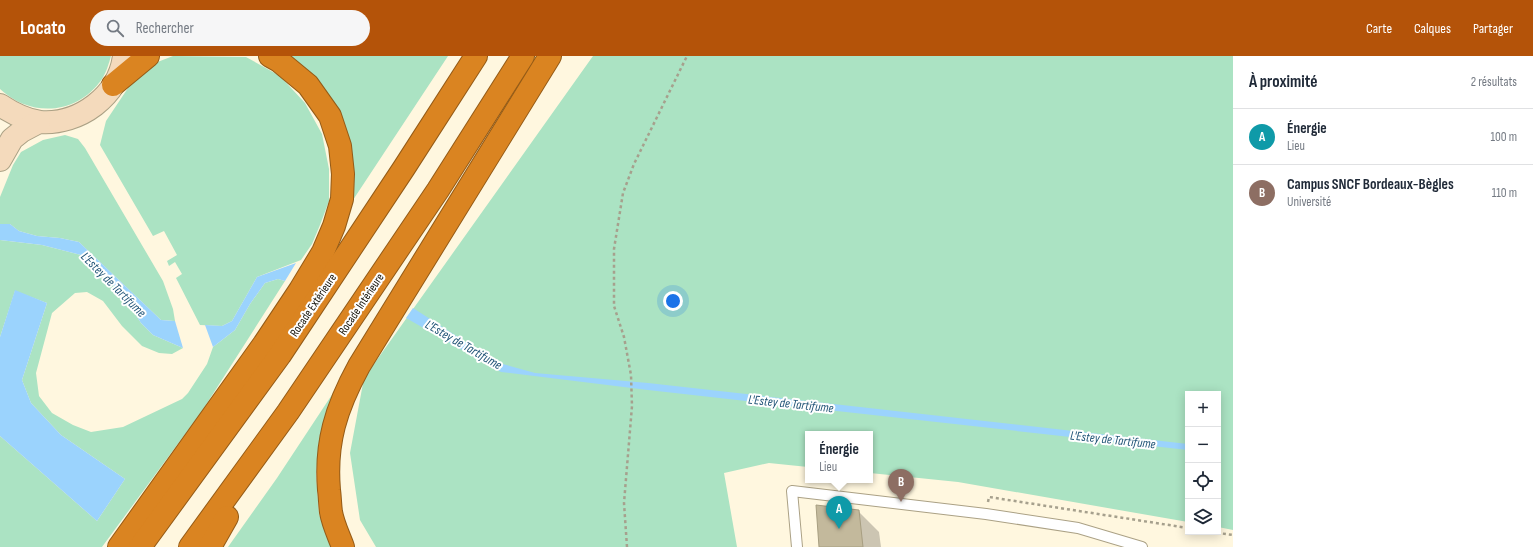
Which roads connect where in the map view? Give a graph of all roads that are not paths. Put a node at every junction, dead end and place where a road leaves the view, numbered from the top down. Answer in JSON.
{"nodes":[{"id":1,"x":124,"y":56,"type":"edge"},
{"id":2,"x":148,"y":56,"type":"edge"},
{"id":3,"x":270,"y":56,"type":"edge"},
{"id":4,"x":476,"y":56,"type":"edge"},
{"id":5,"x":524,"y":56,"type":"edge"},
{"id":6,"x":550,"y":56,"type":"edge"},
{"id":7,"x":113,"y":85,"type":"junction"},
{"id":8,"x":0,"y":105,"type":"edge"},
{"id":9,"x":39,"y":122,"type":"junction"},
{"id":10,"x":0,"y":160,"type":"edge"},
{"id":11,"x":288,"y":412,"type":"junction"},
{"id":12,"x":119,"y":547,"type":"edge"},
{"id":13,"x":140,"y":547,"type":"edge"},
{"id":14,"x":190,"y":547,"type":"edge"},
{"id":15,"x":210,"y":547,"type":"edge"},
{"id":16,"x":343,"y":547,"type":"edge"},
{"id":17,"x":797,"y":547,"type":"edge"},
{"id":18,"x":1142,"y":547,"type":"edge"}],
"edges":[{"from":1,"to":7,"type":"main road"},
{"from":2,"to":7,"type":"highway"},
{"from":3,"to":12,"type":"highway"},
{"from":4,"to":13,"type":"highway","name":"Rocade Extérieure"},
{"from":5,"to":11,"type":"highway","name":"Rocade Intérieure"},
{"from":6,"to":16,"type":"highway"},
{"from":7,"to":9,"type":"main road"},
{"from":8,"to":9,"type":"main road"},
{"from":9,"to":10,"type":"main road"},
{"from":11,"to":14,"type":"highway","name":"Rocade Intérieure"},
{"from":11,"to":15,"type":"highway"},
{"from":17,"to":18,"type":"lane"}]}
